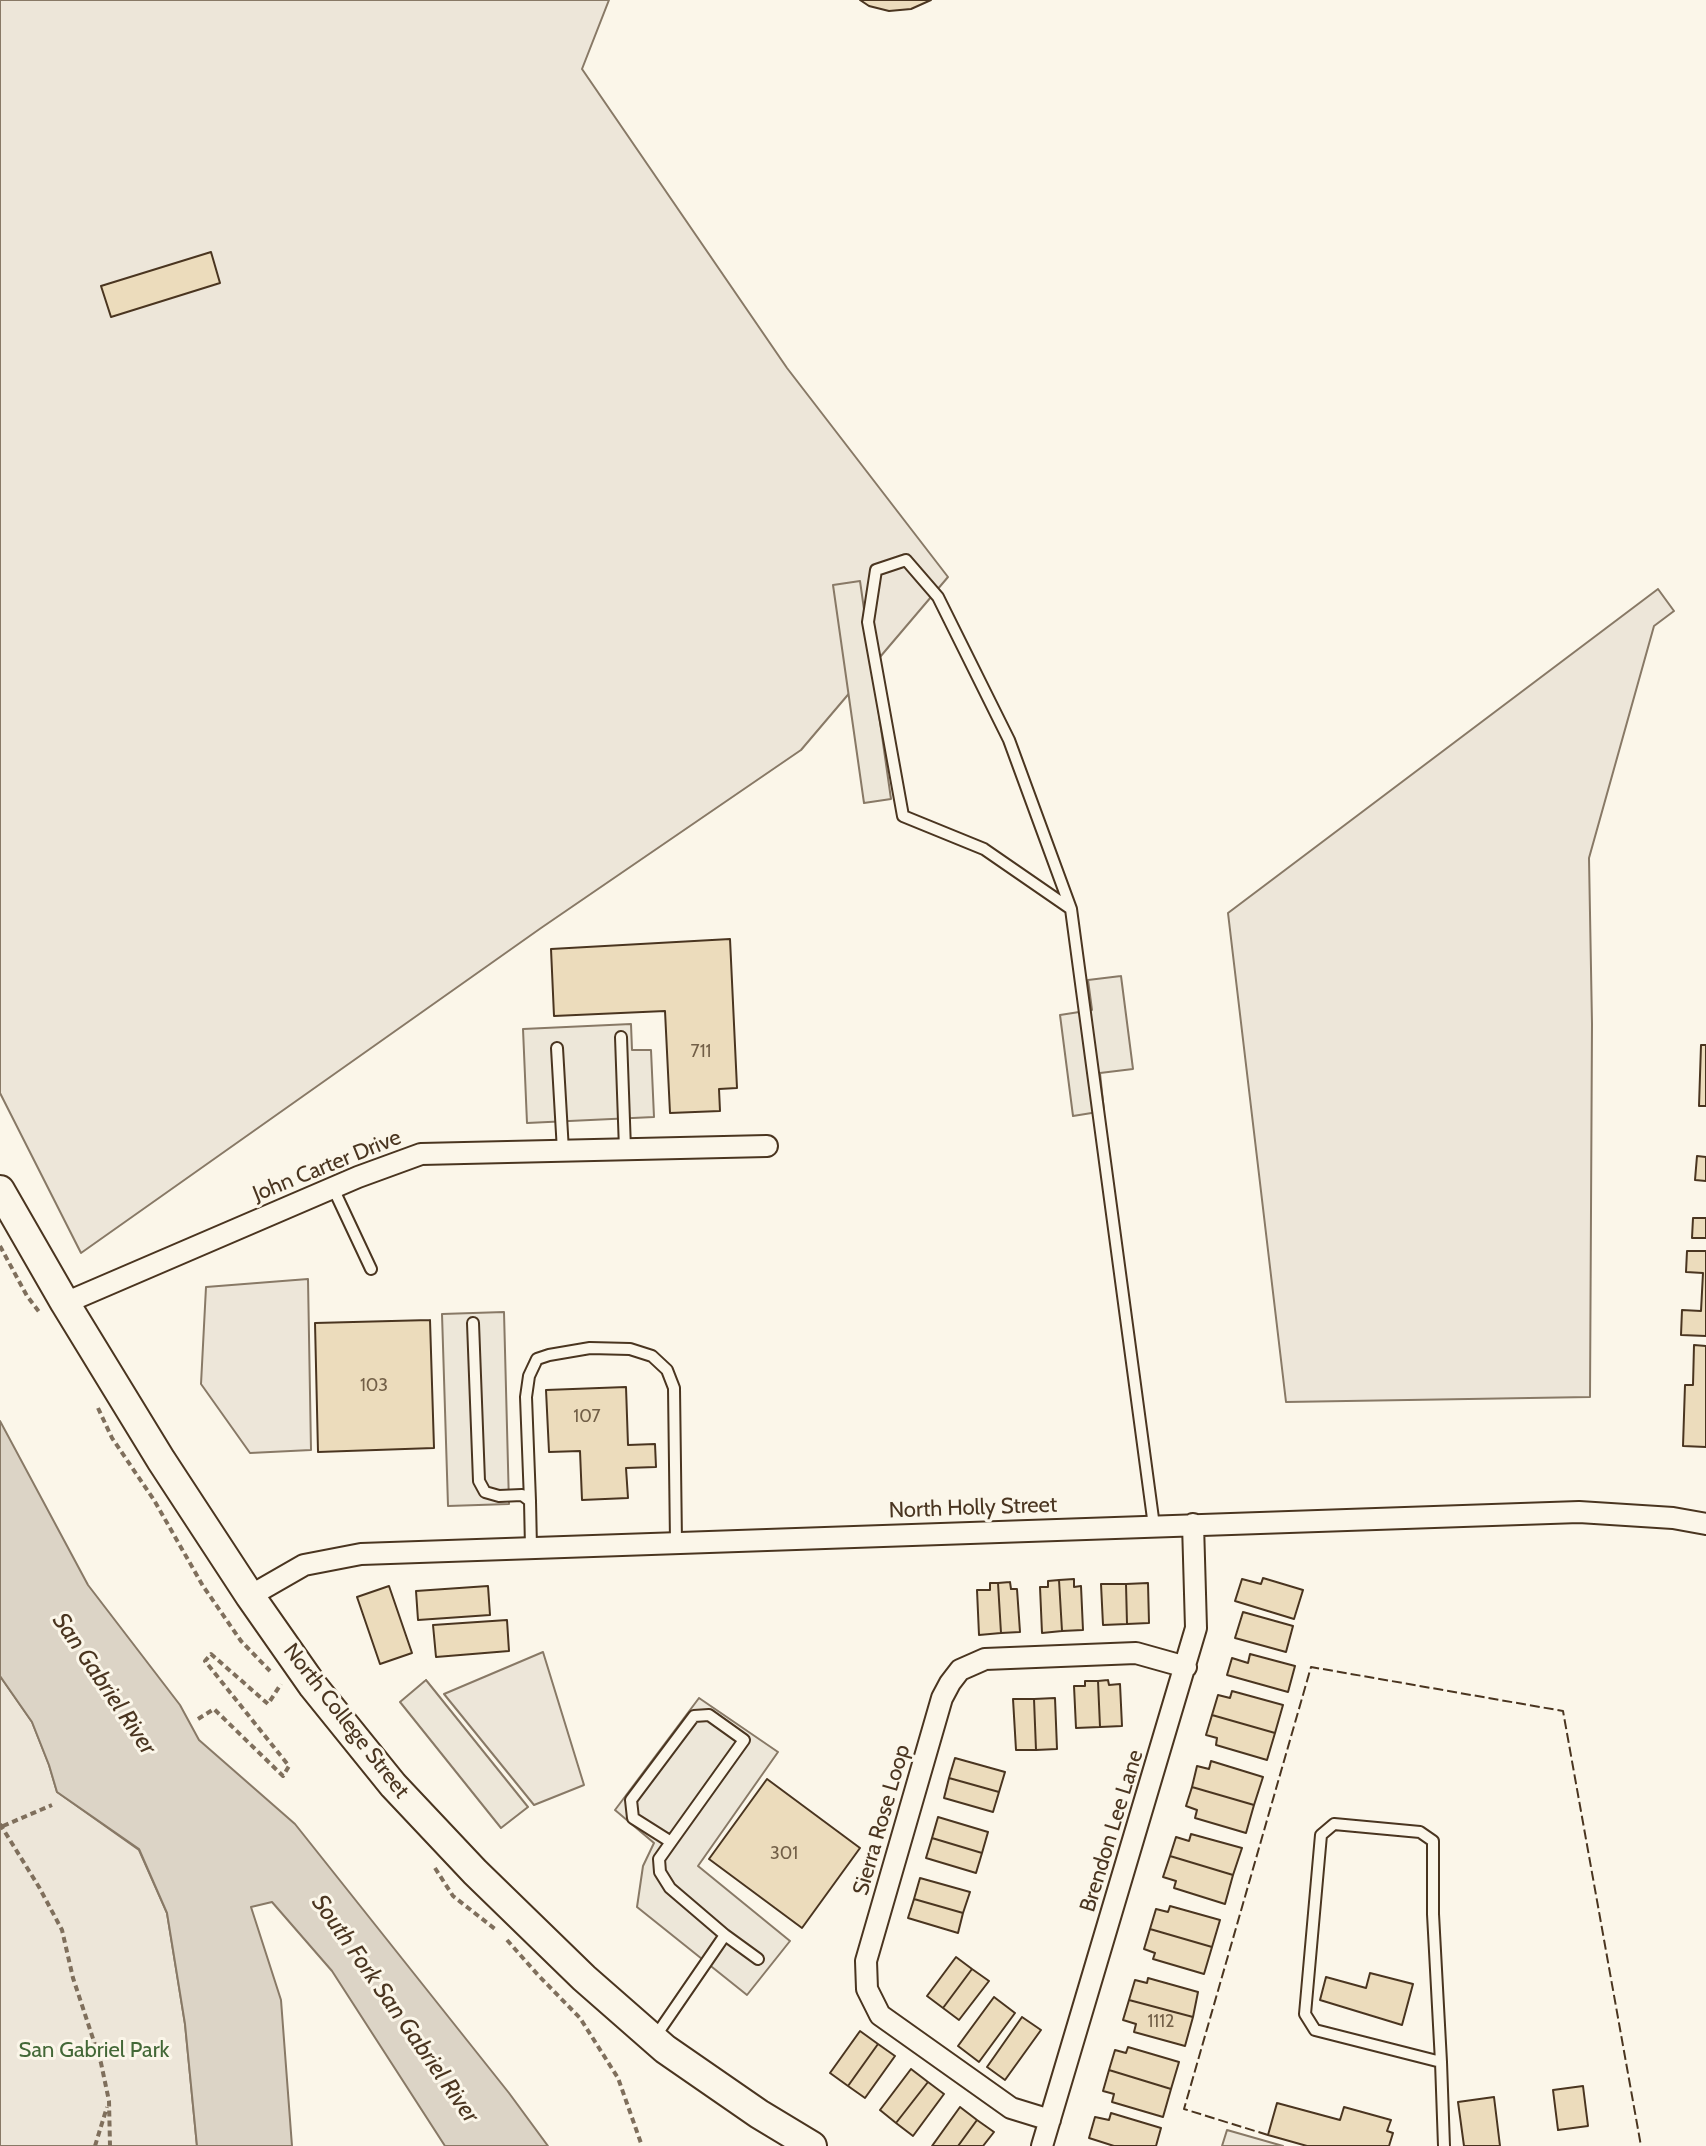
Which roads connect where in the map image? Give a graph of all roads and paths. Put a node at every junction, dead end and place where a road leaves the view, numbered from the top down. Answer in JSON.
{"nodes":[{"id":1,"x":1071,"y":909,"type":"junction"},
{"id":2,"x":621,"y":1037,"type":"dead end"},
{"id":3,"x":557,"y":1048,"type":"dead end"},
{"id":4,"x":767,"y":1146,"type":"dead end"},
{"id":5,"x":625,"y":1149,"type":"junction"},
{"id":6,"x":563,"y":1151,"type":"junction"},
{"id":7,"x":333,"y":1188,"type":"junction"},
{"id":8,"x":0,"y":1190,"type":"edge"},
{"id":9,"x":371,"y":1269,"type":"dead end"},
{"id":10,"x":65,"y":1303,"type":"junction"},
{"id":11,"x":473,"y":1323,"type":"dead end"},
{"id":12,"x":530,"y":1501,"type":"junction"},
{"id":13,"x":1193,"y":1524,"type":"junction"},
{"id":14,"x":1706,"y":1524,"type":"edge"},
{"id":15,"x":1154,"y":1526,"type":"junction"},
{"id":16,"x":676,"y":1542,"type":"junction"},
{"id":17,"x":531,"y":1548,"type":"junction"},
{"id":18,"x":250,"y":1596,"type":"junction"},
{"id":19,"x":1186,"y":1667,"type":"junction"},
{"id":20,"x":282,"y":1683,"type":"dead end"},
{"id":21,"x":198,"y":1719,"type":"dead end"},
{"id":22,"x":52,"y":1805,"type":"dead end"},
{"id":23,"x":2,"y":1825,"type":"edge"},
{"id":24,"x":671,"y":1842,"type":"junction"},
{"id":25,"x":725,"y":1935,"type":"junction"},
{"id":26,"x":758,"y":1959,"type":"dead end"},
{"id":27,"x":654,"y":2039,"type":"junction"},
{"id":28,"x":1441,"y":2062,"type":"junction"},
{"id":29,"x":109,"y":2101,"type":"junction"},
{"id":30,"x":1050,"y":2120,"type":"junction"},
{"id":31,"x":95,"y":2146,"type":"edge"},
{"id":32,"x":110,"y":2146,"type":"edge"},
{"id":33,"x":812,"y":2146,"type":"edge"},
{"id":34,"x":1042,"y":2146,"type":"edge"},
{"id":35,"x":1444,"y":2146,"type":"edge"}],
"edges":[{"from":1,"to":1,"type":"lane"},
{"from":1,"to":15,"type":"lane"},
{"from":2,"to":5,"type":"lane"},
{"from":3,"to":6,"type":"lane"},
{"from":4,"to":5,"type":"street","name":"John Carter Drive"},
{"from":5,"to":6,"type":"street","name":"John Carter Drive"},
{"from":6,"to":7,"type":"street","name":"John Carter Drive"},
{"from":7,"to":9,"type":"lane"},
{"from":7,"to":10,"type":"street","name":"John Carter Drive"},
{"from":8,"to":10,"type":"street","name":"North College Street"},
{"from":10,"to":18,"type":"street","name":"North College Street"},
{"from":11,"to":12,"type":"lane"},
{"from":12,"to":16,"type":"lane"},
{"from":12,"to":17,"type":"lane"},
{"from":13,"to":14,"type":"street","name":"North Holly Street"},
{"from":13,"to":15,"type":"street","name":"North Holly Street"},
{"from":13,"to":19,"type":"street","name":"Brendon Lee Lane"},
{"from":15,"to":16,"type":"street","name":"North Holly Street"},
{"from":16,"to":17,"type":"street","name":"North Holly Street"},
{"from":17,"to":18,"type":"street","name":"North Holly Street"},
{"from":18,"to":27,"type":"street","name":"North College Street"},
{"from":19,"to":30,"type":"street","name":"Brendon Lee Lane"},
{"from":19,"to":30,"type":"street","name":"Sierra Rose Loop"},
{"from":20,"to":21,"type":"path"},
{"from":22,"to":23,"type":"path"},
{"from":23,"to":29,"type":"path"},
{"from":24,"to":24,"type":"lane"},
{"from":24,"to":25,"type":"lane"},
{"from":25,"to":26,"type":"lane"},
{"from":25,"to":27,"type":"lane"},
{"from":27,"to":33,"type":"street","name":"North College Street"},
{"from":28,"to":28,"type":"lane"},
{"from":28,"to":35,"type":"lane"},
{"from":29,"to":31,"type":"path"},
{"from":29,"to":32,"type":"path"},
{"from":30,"to":34,"type":"street","name":"Brendon Lee Lane"}]}
